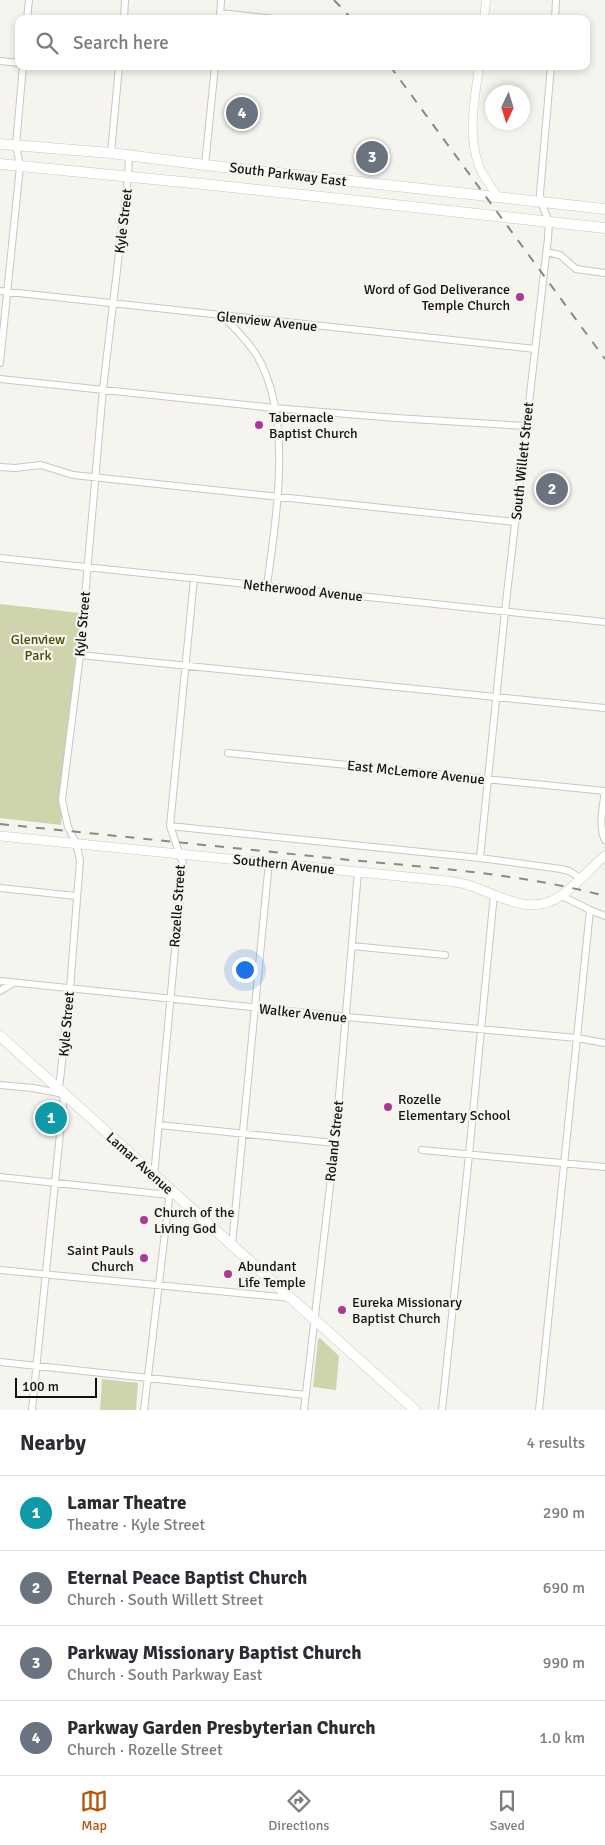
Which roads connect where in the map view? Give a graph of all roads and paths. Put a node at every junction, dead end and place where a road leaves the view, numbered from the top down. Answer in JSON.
{"nodes":[{"id":1,"x":29,"y":0,"type":"edge"},
{"id":2,"x":126,"y":0,"type":"edge"},
{"id":3,"x":221,"y":0,"type":"edge"},
{"id":4,"x":486,"y":0,"type":"edge"},
{"id":5,"x":556,"y":0,"type":"edge"},
{"id":6,"x":28,"y":15,"type":"edge"},
{"id":7,"x":124,"y":15,"type":"edge"},
{"id":8,"x":220,"y":15,"type":"edge"},
{"id":9,"x":484,"y":15,"type":"edge"},
{"id":10,"x":555,"y":15,"type":"edge"},
{"id":11,"x":0,"y":61,"type":"edge"},
{"id":12,"x":15,"y":63,"type":"edge"},
{"id":13,"x":23,"y":70,"type":"edge"},
{"id":14,"x":119,"y":70,"type":"edge"},
{"id":15,"x":215,"y":70,"type":"edge"},
{"id":16,"x":479,"y":70,"type":"edge"},
{"id":17,"x":551,"y":70,"type":"edge"},
{"id":18,"x":0,"y":144,"type":"edge"},
{"id":19,"x":16,"y":145,"type":"junction"},
{"id":20,"x":111,"y":152,"type":"junction"},
{"id":21,"x":129,"y":155,"type":"junction"},
{"id":22,"x":0,"y":164,"type":"edge"},
{"id":23,"x":205,"y":165,"type":"junction"},
{"id":24,"x":20,"y":166,"type":"junction"},
{"id":25,"x":128,"y":177,"type":"junction"},
{"id":26,"x":499,"y":198,"type":"junction"},
{"id":27,"x":540,"y":202,"type":"junction"},
{"id":28,"x":605,"y":209,"type":"edge"},
{"id":29,"x":549,"y":222,"type":"junction"},
{"id":30,"x":605,"y":228,"type":"edge"},
{"id":31,"x":546,"y":252,"type":"junction"},
{"id":32,"x":605,"y":273,"type":"edge"},
{"id":33,"x":4,"y":291,"type":"edge"},
{"id":34,"x":113,"y":303,"type":"junction"},
{"id":35,"x":223,"y":316,"type":"junction"},
{"id":36,"x":534,"y":349,"type":"junction"},
{"id":37,"x":0,"y":363,"type":"edge"},
{"id":38,"x":0,"y":379,"type":"edge"},
{"id":39,"x":103,"y":389,"type":"junction"},
{"id":40,"x":274,"y":408,"type":"junction"},
{"id":41,"x":526,"y":426,"type":"junction"},
{"id":42,"x":0,"y":467,"type":"edge"},
{"id":43,"x":96,"y":477,"type":"junction"},
{"id":44,"x":278,"y":496,"type":"junction"},
{"id":45,"x":515,"y":522,"type":"junction"},
{"id":46,"x":0,"y":558,"type":"edge"},
{"id":47,"x":87,"y":567,"type":"junction"},
{"id":48,"x":194,"y":578,"type":"junction"},
{"id":49,"x":267,"y":586,"type":"junction"},
{"id":50,"x":505,"y":611,"type":"junction"},
{"id":51,"x":605,"y":622,"type":"edge"},
{"id":52,"x":80,"y":654,"type":"junction"},
{"id":53,"x":185,"y":665,"type":"junction"},
{"id":54,"x":496,"y":697,"type":"junction"},
{"id":55,"x":605,"y":708,"type":"edge"},
{"id":56,"x":228,"y":753,"type":"dead end"},
{"id":57,"x":487,"y":779,"type":"junction"},
{"id":58,"x":605,"y":791,"type":"edge"},
{"id":59,"x":170,"y":826,"type":"junction"},
{"id":60,"x":0,"y":836,"type":"edge"},
{"id":61,"x":605,"y":840,"type":"edge"},
{"id":62,"x":76,"y":843,"type":"junction"},
{"id":63,"x":179,"y":853,"type":"junction"},
{"id":64,"x":605,"y":856,"type":"edge"},
{"id":65,"x":480,"y":858,"type":"junction"},
{"id":66,"x":269,"y":862,"type":"junction"},
{"id":67,"x":358,"y":872,"type":"junction"},
{"id":68,"x":580,"y":878,"type":"junction"},
{"id":69,"x":0,"y":888,"type":"edge"},
{"id":70,"x":494,"y":894,"type":"junction"},
{"id":71,"x":76,"y":896,"type":"junction"},
{"id":72,"x":562,"y":896,"type":"junction"},
{"id":73,"x":590,"y":910,"type":"junction"},
{"id":74,"x":605,"y":916,"type":"edge"},
{"id":75,"x":352,"y":946,"type":"junction"},
{"id":76,"x":444,"y":955,"type":"dead end"},
{"id":77,"x":0,"y":981,"type":"edge"},
{"id":78,"x":14,"y":983,"type":"junction"},
{"id":79,"x":70,"y":989,"type":"junction"},
{"id":80,"x":0,"y":991,"type":"edge"},
{"id":81,"x":170,"y":999,"type":"junction"},
{"id":82,"x":256,"y":1008,"type":"junction"},
{"id":83,"x":346,"y":1017,"type":"junction"},
{"id":84,"x":481,"y":1030,"type":"junction"},
{"id":85,"x":0,"y":1036,"type":"edge"},
{"id":86,"x":577,"y":1038,"type":"junction"},
{"id":87,"x":605,"y":1043,"type":"edge"},
{"id":88,"x":0,"y":1085,"type":"edge"},
{"id":89,"x":62,"y":1092,"type":"junction"},
{"id":90,"x":158,"y":1125,"type":"junction"},
{"id":91,"x":244,"y":1134,"type":"junction"},
{"id":92,"x":334,"y":1143,"type":"junction"},
{"id":93,"x":422,"y":1150,"type":"dead end"},
{"id":94,"x":469,"y":1154,"type":"junction"},
{"id":95,"x":564,"y":1163,"type":"junction"},
{"id":96,"x":605,"y":1167,"type":"edge"},
{"id":97,"x":154,"y":1176,"type":"junction"},
{"id":98,"x":0,"y":1177,"type":"edge"},
{"id":99,"x":55,"y":1183,"type":"junction"},
{"id":100,"x":170,"y":1193,"type":"junction"},
{"id":101,"x":232,"y":1245,"type":"junction"},
{"id":102,"x":0,"y":1270,"type":"edge"},
{"id":103,"x":46,"y":1276,"type":"junction"},
{"id":104,"x":158,"y":1286,"type":"junction"},
{"id":105,"x":292,"y":1298,"type":"junction"},
{"id":106,"x":315,"y":1320,"type":"junction"},
{"id":107,"x":0,"y":1362,"type":"edge"},
{"id":108,"x":36,"y":1366,"type":"junction"},
{"id":109,"x":148,"y":1378,"type":"junction"},
{"id":110,"x":306,"y":1395,"type":"junction"},
{"id":111,"x":32,"y":1410,"type":"edge"},
{"id":112,"x":144,"y":1410,"type":"edge"},
{"id":113,"x":304,"y":1410,"type":"edge"},
{"id":114,"x":415,"y":1410,"type":"edge"},
{"id":115,"x":442,"y":1410,"type":"edge"},
{"id":116,"x":539,"y":1410,"type":"edge"}],
"edges":[{"from":1,"to":6,"type":"street"},
{"from":2,"to":7,"type":"street"},
{"from":3,"to":8,"type":"street"},
{"from":4,"to":9,"type":"street"},
{"from":5,"to":10,"type":"street"},
{"from":11,"to":12,"type":"street"},
{"from":13,"to":19,"type":"street"},
{"from":14,"to":20,"type":"street"},
{"from":15,"to":23,"type":"street"},
{"from":16,"to":26,"type":"street"},
{"from":17,"to":27,"type":"street","name":"South Willett Street"},
{"from":18,"to":19,"type":"main road","name":"South Parkway East"},
{"from":19,"to":20,"type":"main road","name":"South Parkway East"},
{"from":19,"to":24,"type":"street"},
{"from":20,"to":21,"type":"main road","name":"South Parkway East"},
{"from":21,"to":23,"type":"main road","name":"South Parkway East"},
{"from":21,"to":25,"type":"street","name":"Kyle Street"},
{"from":22,"to":24,"type":"main road","name":"South Parkway East"},
{"from":23,"to":26,"type":"main road","name":"South Parkway East"},
{"from":24,"to":25,"type":"main road","name":"South Parkway East"},
{"from":24,"to":33,"type":"street"},
{"from":25,"to":29,"type":"main road","name":"South Parkway East"},
{"from":25,"to":34,"type":"street","name":"Kyle Street"},
{"from":26,"to":27,"type":"main road","name":"South Parkway East"},
{"from":27,"to":28,"type":"main road","name":"South Parkway East"},
{"from":27,"to":29,"type":"street","name":"South Willett Street"},
{"from":29,"to":30,"type":"main road","name":"South Parkway East"},
{"from":29,"to":31,"type":"street","name":"South Willett Street"},
{"from":31,"to":32,"type":"street"},
{"from":31,"to":36,"type":"street","name":"South Willett Street"},
{"from":33,"to":34,"type":"street","name":"Glenview Avenue"},
{"from":33,"to":37,"type":"street"},
{"from":34,"to":35,"type":"street","name":"Glenview Avenue"},
{"from":34,"to":39,"type":"street","name":"Kyle Street"},
{"from":35,"to":36,"type":"street","name":"Glenview Avenue"},
{"from":35,"to":40,"type":"street"},
{"from":36,"to":41,"type":"street","name":"South Willett Street"},
{"from":38,"to":39,"type":"street"},
{"from":39,"to":40,"type":"street"},
{"from":39,"to":43,"type":"street","name":"Kyle Street"},
{"from":40,"to":41,"type":"street"},
{"from":40,"to":44,"type":"street"},
{"from":41,"to":45,"type":"street","name":"South Willett Street"},
{"from":42,"to":43,"type":"street"},
{"from":43,"to":44,"type":"street"},
{"from":43,"to":47,"type":"street","name":"Kyle Street"},
{"from":44,"to":45,"type":"street"},
{"from":44,"to":49,"type":"street"},
{"from":45,"to":50,"type":"street","name":"South Willett Street"},
{"from":46,"to":47,"type":"street","name":"Netherwood Avenue"},
{"from":47,"to":48,"type":"street","name":"Netherwood Avenue"},
{"from":47,"to":52,"type":"street","name":"Kyle Street"},
{"from":48,"to":49,"type":"street","name":"Netherwood Avenue"},
{"from":48,"to":53,"type":"street","name":"Rozelle Street"},
{"from":49,"to":50,"type":"street","name":"Netherwood Avenue"},
{"from":50,"to":51,"type":"street","name":"Netherwood Avenue"},
{"from":50,"to":54,"type":"street","name":"South Willett Street"},
{"from":52,"to":53,"type":"street"},
{"from":52,"to":62,"type":"street","name":"Kyle Street"},
{"from":53,"to":54,"type":"street"},
{"from":53,"to":59,"type":"street","name":"Rozelle Street"},
{"from":54,"to":55,"type":"street"},
{"from":54,"to":57,"type":"street","name":"South Willett Street"},
{"from":56,"to":57,"type":"street","name":"East McLemore Avenue"},
{"from":57,"to":58,"type":"street","name":"East McLemore Avenue"},
{"from":57,"to":65,"type":"street","name":"South Willett Street"},
{"from":58,"to":61,"type":"street"},
{"from":59,"to":63,"type":"street","name":"Rozelle Street"},
{"from":59,"to":65,"type":"street","name":"Southern Avenue"},
{"from":60,"to":62,"type":"main road","name":"Southern Avenue"},
{"from":62,"to":63,"type":"main road","name":"Southern Avenue"},
{"from":62,"to":71,"type":"street","name":"Kyle Street"},
{"from":63,"to":66,"type":"main road","name":"Southern Avenue"},
{"from":63,"to":81,"type":"street","name":"Rozelle Street"},
{"from":64,"to":68,"type":"main road"},
{"from":65,"to":68,"type":"street","name":"Southern Avenue"},
{"from":66,"to":67,"type":"main road","name":"Southern Avenue"},
{"from":66,"to":82,"type":"street"},
{"from":67,"to":70,"type":"main road","name":"Southern Avenue"},
{"from":67,"to":75,"type":"street","name":"Roland Street"},
{"from":68,"to":72,"type":"main road","name":"Southern Avenue"},
{"from":69,"to":71,"type":"street"},
{"from":70,"to":72,"type":"main road","name":"Southern Avenue"},
{"from":70,"to":84,"type":"street"},
{"from":71,"to":79,"type":"street","name":"Kyle Street"},
{"from":72,"to":73,"type":"street"},
{"from":73,"to":74,"type":"street"},
{"from":73,"to":86,"type":"street"},
{"from":75,"to":76,"type":"street"},
{"from":75,"to":83,"type":"street","name":"Roland Street"},
{"from":77,"to":78,"type":"street","name":"Walker Avenue"},
{"from":78,"to":79,"type":"street","name":"Walker Avenue"},
{"from":78,"to":80,"type":"street"},
{"from":79,"to":81,"type":"street","name":"Walker Avenue"},
{"from":79,"to":89,"type":"street","name":"Kyle Street"},
{"from":81,"to":82,"type":"street","name":"Walker Avenue"},
{"from":81,"to":90,"type":"street","name":"Rozelle Street"},
{"from":82,"to":83,"type":"street","name":"Walker Avenue"},
{"from":82,"to":91,"type":"street"},
{"from":83,"to":84,"type":"street","name":"Walker Avenue"},
{"from":83,"to":92,"type":"street","name":"Roland Street"},
{"from":84,"to":86,"type":"street","name":"Walker Avenue"},
{"from":84,"to":94,"type":"street"},
{"from":85,"to":89,"type":"main road","name":"Lamar Avenue"},
{"from":86,"to":87,"type":"street","name":"Walker Avenue"},
{"from":86,"to":95,"type":"street"},
{"from":88,"to":89,"type":"street"},
{"from":89,"to":97,"type":"main road","name":"Lamar Avenue"},
{"from":89,"to":99,"type":"street","name":"Kyle Street"},
{"from":90,"to":91,"type":"street"},
{"from":90,"to":97,"type":"street","name":"Rozelle Street"},
{"from":91,"to":92,"type":"street"},
{"from":91,"to":101,"type":"street"},
{"from":92,"to":106,"type":"street","name":"Roland Street"},
{"from":93,"to":94,"type":"street"},
{"from":94,"to":95,"type":"street"},
{"from":94,"to":115,"type":"street"},
{"from":95,"to":96,"type":"street"},
{"from":95,"to":116,"type":"street"},
{"from":97,"to":100,"type":"main road","name":"Lamar Avenue"},
{"from":98,"to":99,"type":"street"},
{"from":99,"to":100,"type":"street"},
{"from":99,"to":103,"type":"street","name":"Kyle Street"},
{"from":100,"to":101,"type":"main road","name":"Lamar Avenue"},
{"from":100,"to":104,"type":"street"},
{"from":101,"to":105,"type":"main road","name":"Lamar Avenue"},
{"from":102,"to":103,"type":"street"},
{"from":103,"to":104,"type":"street"},
{"from":103,"to":108,"type":"street","name":"Kyle Street"},
{"from":104,"to":105,"type":"street"},
{"from":104,"to":109,"type":"street"},
{"from":105,"to":106,"type":"main road","name":"Lamar Avenue"},
{"from":106,"to":110,"type":"street","name":"Roland Street"},
{"from":106,"to":114,"type":"main road","name":"Lamar Avenue"},
{"from":107,"to":108,"type":"street"},
{"from":108,"to":109,"type":"street"},
{"from":108,"to":111,"type":"street","name":"Kyle Street"},
{"from":109,"to":110,"type":"street"},
{"from":109,"to":112,"type":"street"},
{"from":110,"to":113,"type":"street","name":"Roland Street"}]}
